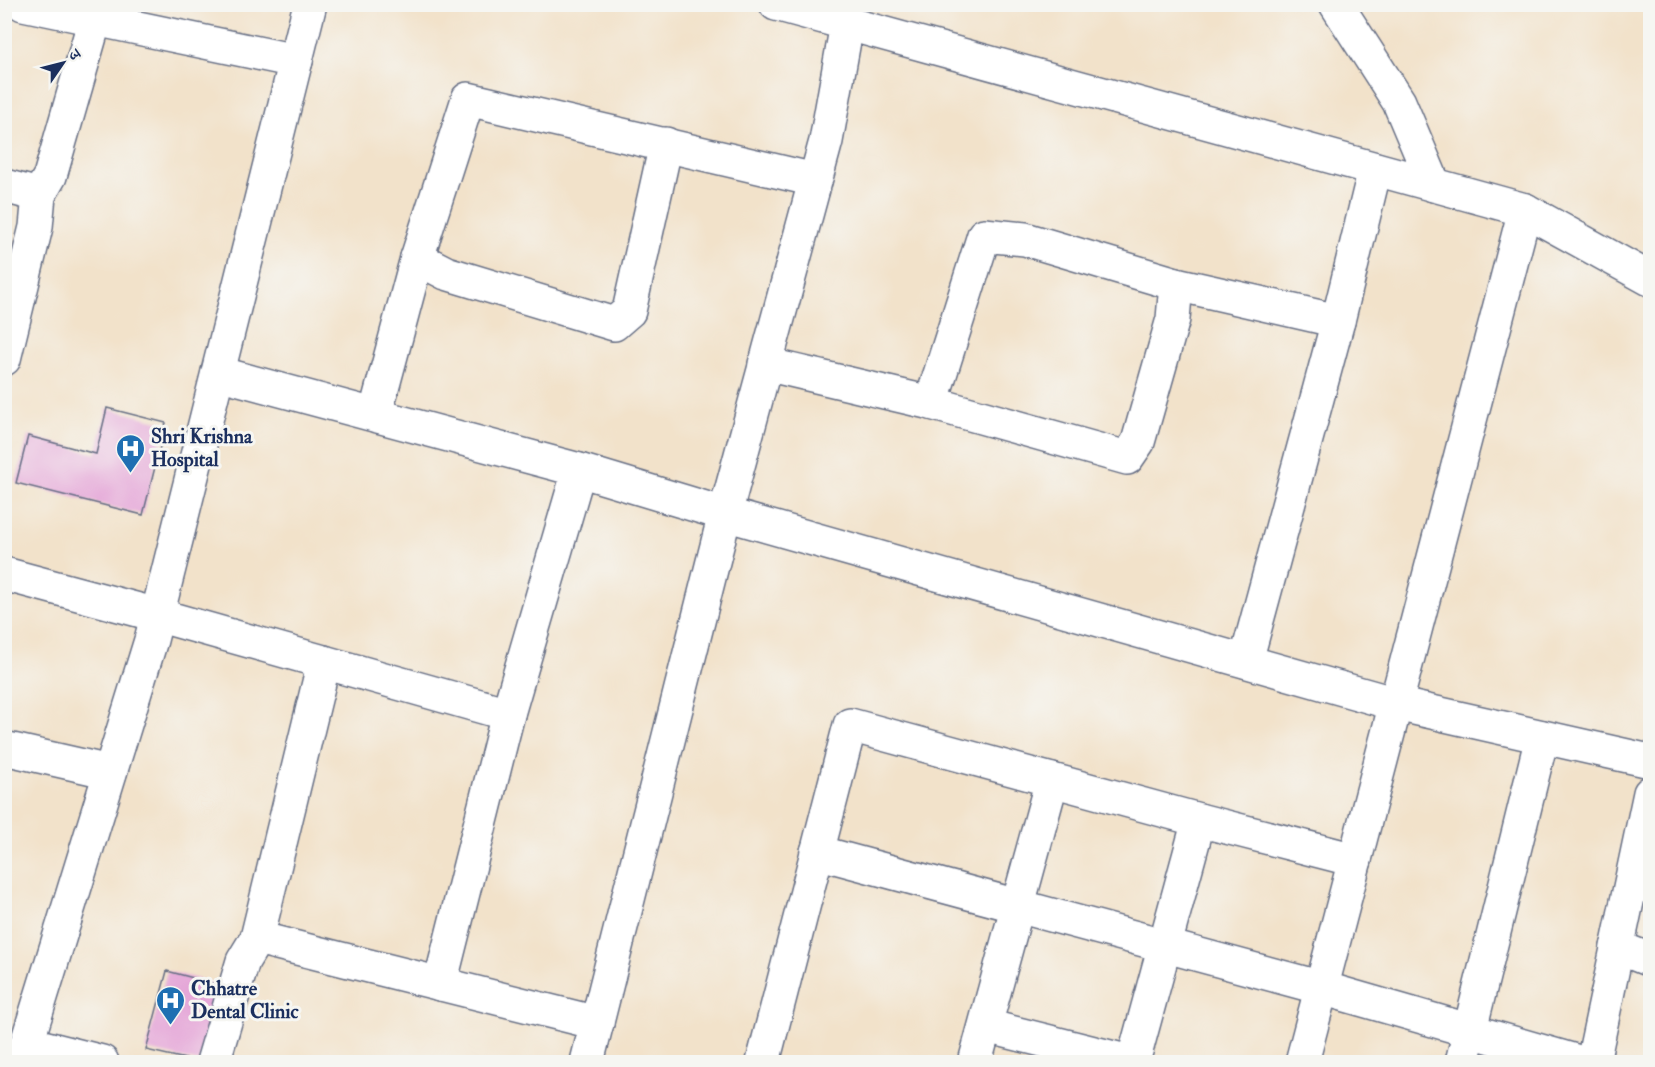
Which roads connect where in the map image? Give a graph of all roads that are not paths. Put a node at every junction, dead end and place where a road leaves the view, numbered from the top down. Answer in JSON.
{"nodes":[{"id":1,"x":23,"y":4,"type":"edge"},
{"id":2,"x":310,"y":4,"type":"edge"},
{"id":3,"x":776,"y":4,"type":"edge"},
{"id":4,"x":1336,"y":4,"type":"edge"},
{"id":5,"x":160,"y":18,"type":"edge"},
{"id":6,"x":95,"y":19,"type":"junction"},
{"id":7,"x":847,"y":24,"type":"junction"},
{"id":8,"x":296,"y":61,"type":"junction"},
{"id":9,"x":666,"y":144,"type":"junction"},
{"id":10,"x":1375,"y":169,"type":"junction"},
{"id":11,"x":815,"y":180,"type":"junction"},
{"id":12,"x":1434,"y":185,"type":"junction"},
{"id":13,"x":4,"y":186,"type":"edge"},
{"id":14,"x":39,"y":195,"type":"junction"},
{"id":15,"x":1525,"y":210,"type":"junction"},
{"id":16,"x":417,"y":258,"type":"junction"},
{"id":17,"x":1650,"y":279,"type":"edge"},
{"id":18,"x":1176,"y":284,"type":"junction"},
{"id":19,"x":1338,"y":321,"type":"junction"},
{"id":20,"x":4,"y":359,"type":"edge"},
{"id":21,"x":765,"y":364,"type":"junction"},
{"id":22,"x":218,"y":373,"type":"junction"},
{"id":23,"x":931,"y":403,"type":"junction"},
{"id":24,"x":375,"y":415,"type":"junction"},
{"id":25,"x":579,"y":470,"type":"junction"},
{"id":26,"x":724,"y":514,"type":"junction"},
{"id":27,"x":4,"y":574,"type":"edge"},
{"id":28,"x":157,"y":615,"type":"junction"},
{"id":29,"x":1246,"y":661,"type":"junction"},
{"id":30,"x":324,"y":662,"type":"junction"},
{"id":31,"x":1396,"y":704,"type":"junction"},
{"id":32,"x":508,"y":714,"type":"junction"},
{"id":33,"x":1542,"y":737,"type":"junction"},
{"id":34,"x":4,"y":748,"type":"edge"},
{"id":35,"x":1650,"y":761,"type":"edge"},
{"id":36,"x":110,"y":772,"type":"junction"},
{"id":37,"x":1052,"y":780,"type":"junction"},
{"id":38,"x":1650,"y":793,"type":"edge"},
{"id":39,"x":1198,"y":820,"type":"junction"},
{"id":40,"x":817,"y":852,"type":"junction"},
{"id":41,"x":1355,"y":860,"type":"junction"},
{"id":42,"x":1018,"y":905,"type":"junction"},
{"id":43,"x":257,"y":939,"type":"junction"},
{"id":44,"x":1164,"y":945,"type":"junction"},
{"id":45,"x":1617,"y":947,"type":"junction"},
{"id":46,"x":1650,"y":960,"type":"edge"},
{"id":47,"x":440,"y":984,"type":"junction"},
{"id":48,"x":1322,"y":988,"type":"junction"},
{"id":49,"x":597,"y":1023,"type":"junction"},
{"id":50,"x":986,"y":1026,"type":"junction"},
{"id":51,"x":1466,"y":1047,"type":"edge"},
{"id":52,"x":24,"y":1053,"type":"edge"},
{"id":53,"x":102,"y":1062,"type":"edge"},
{"id":54,"x":213,"y":1062,"type":"edge"},
{"id":55,"x":587,"y":1062,"type":"edge"},
{"id":56,"x":764,"y":1062,"type":"edge"},
{"id":57,"x":975,"y":1062,"type":"edge"},
{"id":58,"x":1131,"y":1062,"type":"edge"},
{"id":59,"x":1302,"y":1062,"type":"edge"},
{"id":60,"x":1579,"y":1062,"type":"edge"},
{"id":61,"x":1593,"y":1062,"type":"edge"}],
"edges":[{"from":1,"to":6,"type":"street"},
{"from":2,"to":8,"type":"street"},
{"from":3,"to":7,"type":"street"},
{"from":4,"to":12,"type":"street"},
{"from":5,"to":6,"type":"street"},
{"from":5,"to":8,"type":"street"},
{"from":6,"to":14,"type":"street"},
{"from":7,"to":10,"type":"street"},
{"from":7,"to":11,"type":"street"},
{"from":8,"to":22,"type":"street"},
{"from":9,"to":11,"type":"street"},
{"from":9,"to":16,"type":"street"},
{"from":9,"to":16,"type":"street"},
{"from":10,"to":12,"type":"street"},
{"from":10,"to":19,"type":"street"},
{"from":11,"to":21,"type":"street"},
{"from":12,"to":15,"type":"street"},
{"from":13,"to":14,"type":"street"},
{"from":14,"to":20,"type":"street"},
{"from":15,"to":17,"type":"street"},
{"from":15,"to":31,"type":"street"},
{"from":16,"to":24,"type":"street"},
{"from":18,"to":19,"type":"street"},
{"from":18,"to":23,"type":"street"},
{"from":18,"to":23,"type":"street"},
{"from":19,"to":29,"type":"street"},
{"from":21,"to":23,"type":"street"},
{"from":21,"to":26,"type":"street"},
{"from":22,"to":24,"type":"street"},
{"from":22,"to":28,"type":"street"},
{"from":24,"to":25,"type":"street"},
{"from":25,"to":26,"type":"street"},
{"from":25,"to":32,"type":"street"},
{"from":26,"to":29,"type":"street"},
{"from":26,"to":49,"type":"street"},
{"from":27,"to":28,"type":"street"},
{"from":28,"to":30,"type":"street"},
{"from":28,"to":36,"type":"street"},
{"from":29,"to":31,"type":"street"},
{"from":30,"to":32,"type":"street"},
{"from":30,"to":43,"type":"street"},
{"from":31,"to":33,"type":"street"},
{"from":31,"to":41,"type":"street"},
{"from":32,"to":47,"type":"street"},
{"from":33,"to":35,"type":"street"},
{"from":33,"to":51,"type":"street"},
{"from":34,"to":36,"type":"street"},
{"from":36,"to":52,"type":"street"},
{"from":37,"to":39,"type":"street"},
{"from":37,"to":40,"type":"street"},
{"from":37,"to":42,"type":"street"},
{"from":38,"to":45,"type":"street"},
{"from":39,"to":41,"type":"street"},
{"from":39,"to":44,"type":"street"},
{"from":40,"to":42,"type":"street"},
{"from":40,"to":56,"type":"street"},
{"from":41,"to":48,"type":"street"},
{"from":42,"to":44,"type":"street"},
{"from":42,"to":50,"type":"street"},
{"from":43,"to":47,"type":"street"},
{"from":43,"to":54,"type":"street"},
{"from":44,"to":48,"type":"street"},
{"from":44,"to":58,"type":"street"},
{"from":45,"to":46,"type":"street"},
{"from":45,"to":61,"type":"street"},
{"from":47,"to":49,"type":"street"},
{"from":48,"to":51,"type":"street"},
{"from":48,"to":59,"type":"street"},
{"from":49,"to":55,"type":"street"},
{"from":50,"to":57,"type":"street"},
{"from":50,"to":58,"type":"street"},
{"from":51,"to":60,"type":"street"},
{"from":52,"to":53,"type":"street"}]}
